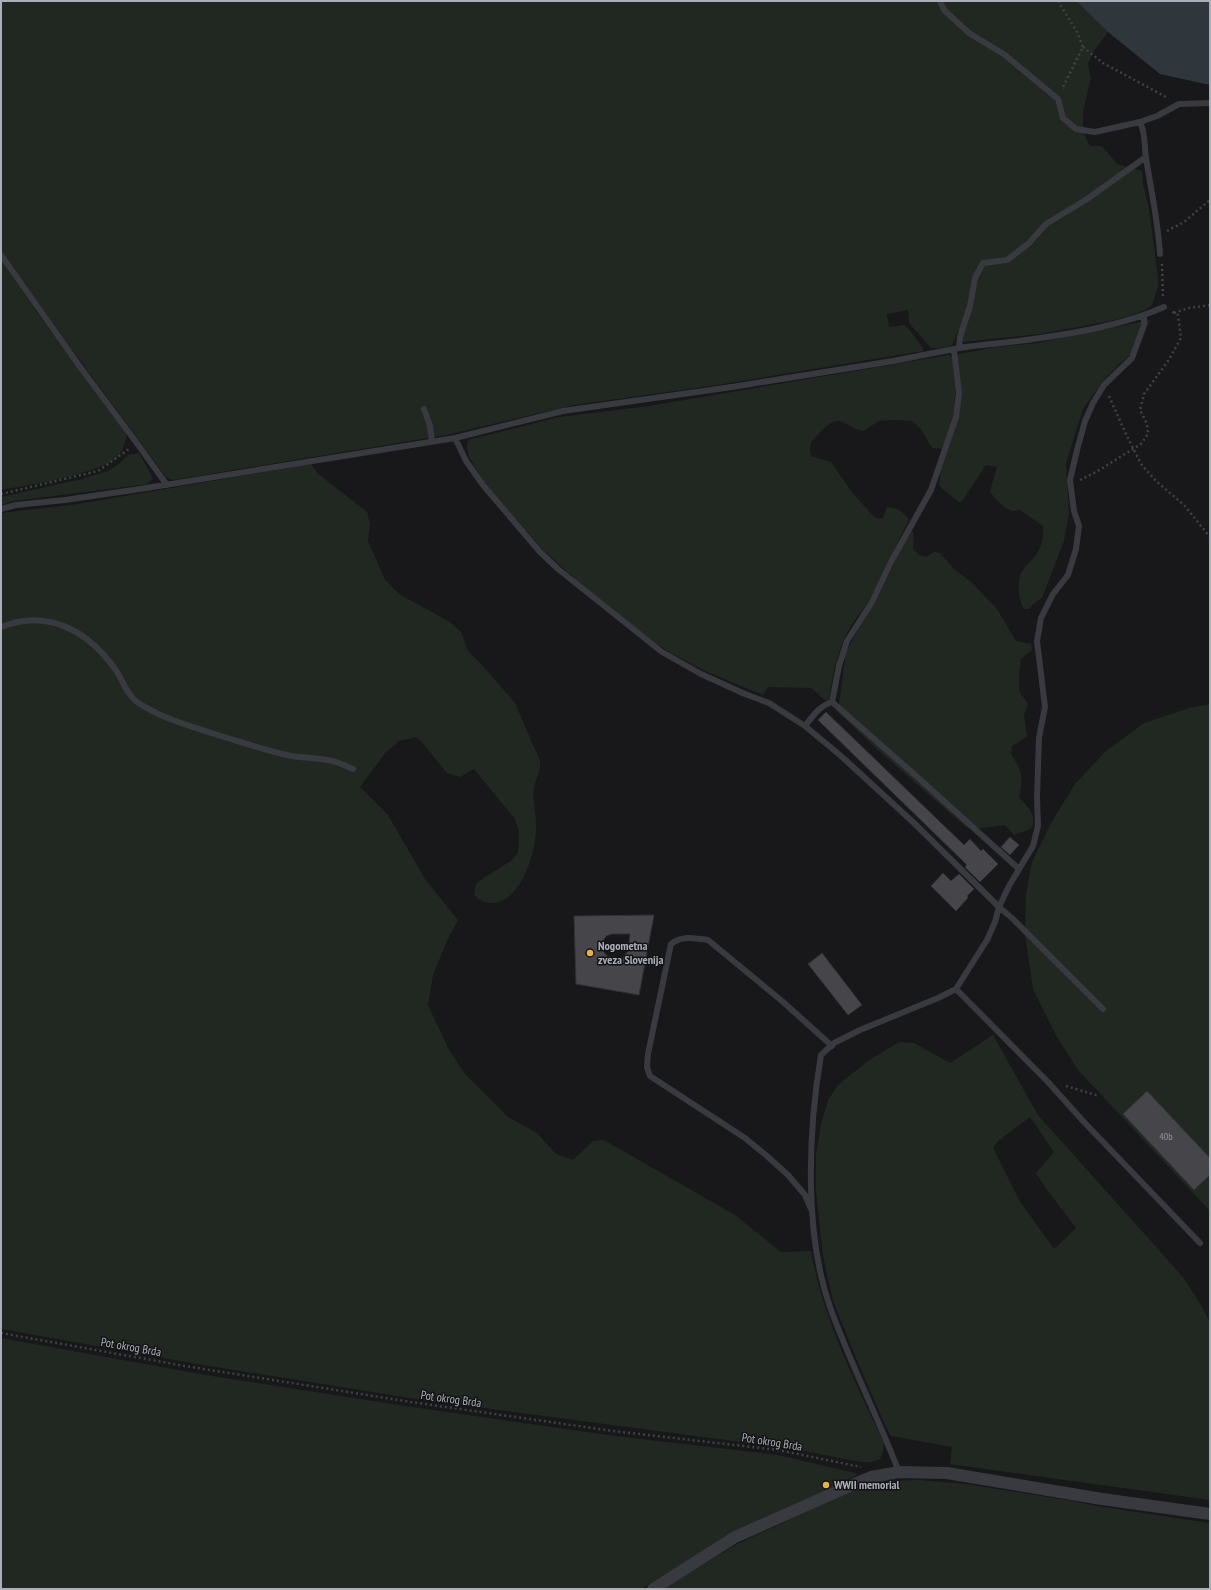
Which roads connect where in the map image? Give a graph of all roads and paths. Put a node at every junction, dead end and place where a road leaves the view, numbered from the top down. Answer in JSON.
{"nodes":[{"id":1,"x":940,"y":1,"type":"edge"},
{"id":2,"x":1058,"y":1,"type":"edge"},
{"id":3,"x":1083,"y":47,"type":"junction"},
{"id":4,"x":1058,"y":99,"type":"junction"},
{"id":5,"x":1210,"y":103,"type":"edge"},
{"id":6,"x":1180,"y":104,"type":"junction"},
{"id":7,"x":1140,"y":122,"type":"junction"},
{"id":8,"x":1146,"y":157,"type":"junction"},
{"id":9,"x":1210,"y":200,"type":"edge"},
{"id":10,"x":1159,"y":233,"type":"junction"},
{"id":11,"x":1160,"y":254,"type":"joint"},
{"id":12,"x":1,"y":255,"type":"edge"},
{"id":13,"x":1210,"y":305,"type":"edge"},
{"id":14,"x":1164,"y":307,"type":"junction"},
{"id":15,"x":1174,"y":313,"type":"junction"},
{"id":16,"x":1144,"y":316,"type":"junction"},
{"id":17,"x":956,"y":349,"type":"junction"},
{"id":18,"x":1104,"y":385,"type":"junction"},
{"id":19,"x":424,"y":409,"type":"dead end"},
{"id":20,"x":456,"y":438,"type":"junction"},
{"id":21,"x":432,"y":441,"type":"junction"},
{"id":22,"x":136,"y":442,"type":"junction"},
{"id":23,"x":1133,"y":448,"type":"junction"},
{"id":24,"x":167,"y":485,"type":"junction"},
{"id":25,"x":1077,"y":486,"type":"dead end"},
{"id":26,"x":1,"y":494,"type":"edge"},
{"id":27,"x":1,"y":509,"type":"edge"},
{"id":28,"x":1210,"y":537,"type":"edge"},
{"id":29,"x":1,"y":627,"type":"edge"},
{"id":30,"x":832,"y":702,"type":"junction"},
{"id":31,"x":805,"y":726,"type":"junction"},
{"id":32,"x":353,"y":769,"type":"dead end"},
{"id":33,"x":1019,"y":869,"type":"junction"},
{"id":34,"x":999,"y":907,"type":"junction"},
{"id":35,"x":956,"y":989,"type":"junction"},
{"id":36,"x":1103,"y":1009,"type":"dead end"},
{"id":37,"x":832,"y":1046,"type":"junction"},
{"id":38,"x":1048,"y":1082,"type":"junction"},
{"id":39,"x":1099,"y":1096,"type":"dead end"},
{"id":40,"x":812,"y":1213,"type":"junction"},
{"id":41,"x":1200,"y":1243,"type":"dead end"},
{"id":42,"x":1,"y":1333,"type":"edge"},
{"id":43,"x":868,"y":1468,"type":"dead end"},
{"id":44,"x":899,"y":1472,"type":"junction"},
{"id":45,"x":1210,"y":1514,"type":"edge"},
{"id":46,"x":653,"y":1589,"type":"edge"}],
"edges":[{"from":1,"to":4,"type":"lane"},
{"from":2,"to":3,"type":"path"},
{"from":3,"to":4,"type":"path"},
{"from":3,"to":6,"type":"path"},
{"from":4,"to":7,"type":"lane"},
{"from":5,"to":6,"type":"lane"},
{"from":6,"to":7,"type":"lane"},
{"from":7,"to":8,"type":"lane"},
{"from":8,"to":10,"type":"lane"},
{"from":8,"to":17,"type":"lane"},
{"from":9,"to":10,"type":"path"},
{"from":10,"to":11,"type":"lane"},
{"from":11,"to":14,"type":"path"},
{"from":12,"to":22,"type":"lane"},
{"from":13,"to":15,"type":"path"},
{"from":14,"to":15,"type":"path"},
{"from":14,"to":16,"type":"lane"},
{"from":15,"to":23,"type":"path"},
{"from":16,"to":17,"type":"lane"},
{"from":16,"to":18,"type":"lane"},
{"from":17,"to":20,"type":"lane"},
{"from":17,"to":30,"type":"lane"},
{"from":18,"to":23,"type":"path"},
{"from":18,"to":33,"type":"lane"},
{"from":19,"to":21,"type":"lane"},
{"from":20,"to":21,"type":"lane"},
{"from":20,"to":31,"type":"lane"},
{"from":21,"to":24,"type":"lane"},
{"from":22,"to":24,"type":"lane"},
{"from":22,"to":26,"type":"path"},
{"from":23,"to":25,"type":"path"},
{"from":23,"to":28,"type":"path"},
{"from":24,"to":27,"type":"lane"},
{"from":29,"to":32,"type":"lane"},
{"from":30,"to":31,"type":"lane"},
{"from":30,"to":33,"type":"lane"},
{"from":31,"to":34,"type":"lane"},
{"from":33,"to":34,"type":"lane"},
{"from":34,"to":35,"type":"lane"},
{"from":34,"to":36,"type":"lane"},
{"from":35,"to":37,"type":"lane"},
{"from":35,"to":38,"type":"lane"},
{"from":37,"to":40,"type":"lane"},
{"from":37,"to":40,"type":"lane"},
{"from":38,"to":39,"type":"path"},
{"from":38,"to":41,"type":"lane"},
{"from":40,"to":44,"type":"lane"},
{"from":42,"to":43,"type":"path","name":"Pot okrog Brda"},
{"from":44,"to":45,"type":"street"},
{"from":44,"to":46,"type":"street"}]}
